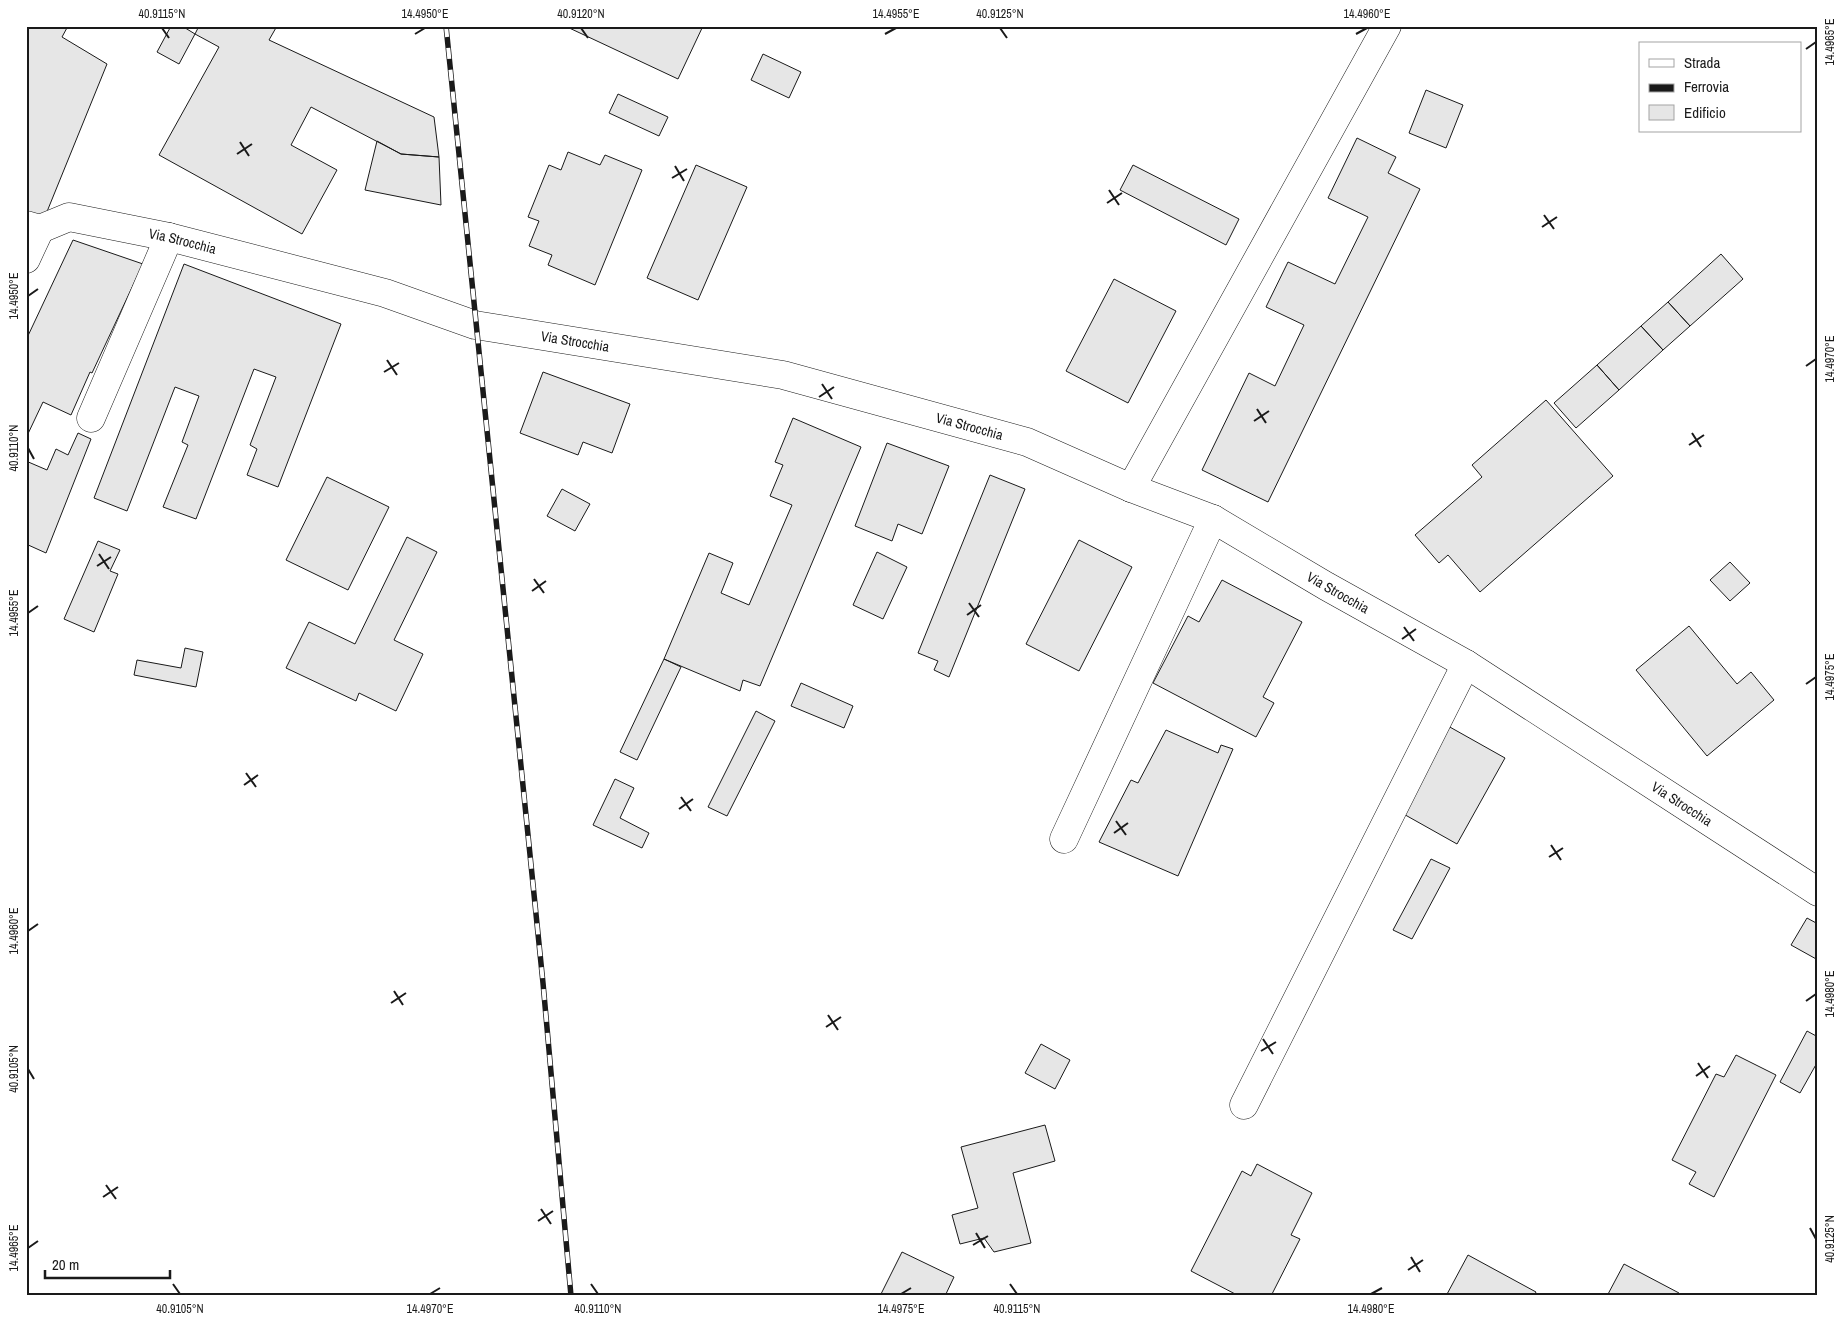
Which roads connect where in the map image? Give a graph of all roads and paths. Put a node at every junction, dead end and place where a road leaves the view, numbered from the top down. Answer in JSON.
{"nodes":[{"id":1,"x":1387,"y":26,"type":"edge"},
{"id":2,"x":33,"y":227,"type":"edge"},
{"id":3,"x":170,"y":237,"type":"junction"},
{"id":4,"x":26,"y":258,"type":"edge"},
{"id":5,"x":91,"y":418,"type":"dead end"},
{"id":6,"x":1131,"y":488,"type":"junction"},
{"id":7,"x":1213,"y":519,"type":"junction"},
{"id":8,"x":1466,"y":664,"type":"junction"},
{"id":9,"x":1064,"y":838,"type":"dead end"},
{"id":10,"x":1818,"y":892,"type":"edge"},
{"id":11,"x":1244,"y":1105,"type":"dead end"}],
"edges":[{"from":1,"to":6,"type":"street"},
{"from":2,"to":3,"type":"street","name":"Via Strocchia"},
{"from":2,"to":4,"type":"street"},
{"from":3,"to":5,"type":"street"},
{"from":3,"to":6,"type":"street","name":"Via Strocchia"},
{"from":6,"to":7,"type":"street","name":"Via Strocchia"},
{"from":7,"to":8,"type":"street","name":"Via Strocchia"},
{"from":7,"to":9,"type":"street"},
{"from":8,"to":10,"type":"street","name":"Via Strocchia"},
{"from":8,"to":11,"type":"street"}]}
